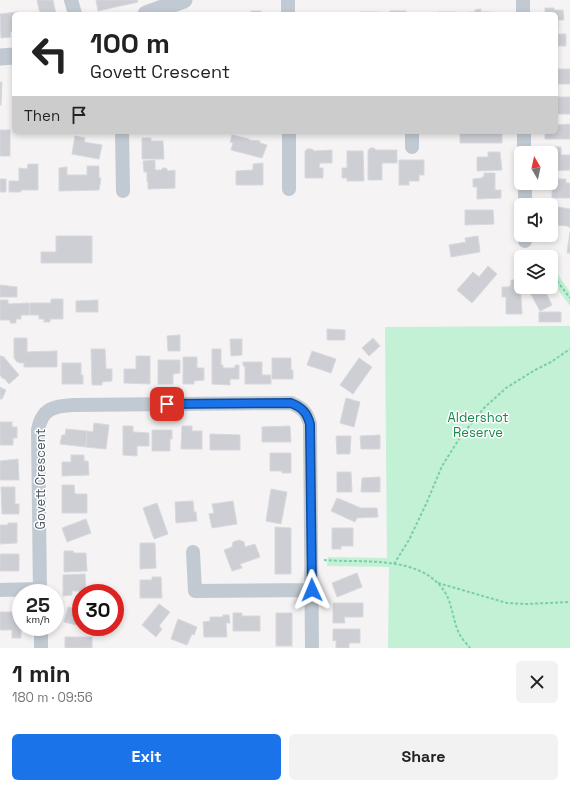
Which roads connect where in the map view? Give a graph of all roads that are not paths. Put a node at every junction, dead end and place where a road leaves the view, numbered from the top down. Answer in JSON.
{"nodes":[{"id":1,"x":71,"y":0,"type":"edge"},
{"id":2,"x":184,"y":0,"type":"edge"},
{"id":3,"x":288,"y":0,"type":"edge"},
{"id":4,"x":523,"y":0,"type":"edge"},
{"id":5,"x":74,"y":12,"type":"edge"},
{"id":6,"x":151,"y":12,"type":"edge"},
{"id":7,"x":288,"y":12,"type":"edge"},
{"id":8,"x":523,"y":12,"type":"edge"},
{"id":9,"x":12,"y":56,"type":"edge"},
{"id":10,"x":0,"y":57,"type":"edge"},
{"id":11,"x":122,"y":134,"type":"edge"},
{"id":12,"x":289,"y":134,"type":"edge"},
{"id":13,"x":412,"y":134,"type":"edge"},
{"id":14,"x":524,"y":134,"type":"edge"},
{"id":15,"x":524,"y":146,"type":"edge"},
{"id":16,"x":412,"y":147,"type":"dead end"},
{"id":17,"x":289,"y":189,"type":"dead end"},
{"id":18,"x":123,"y":191,"type":"dead end"},
{"id":19,"x":193,"y":552,"type":"dead end"},
{"id":20,"x":40,"y":584,"type":"edge"},
{"id":21,"x":0,"y":590,"type":"edge"},
{"id":22,"x":12,"y":590,"type":"edge"},
{"id":23,"x":312,"y":590,"type":"junction"},
{"id":24,"x":41,"y":636,"type":"edge"},
{"id":25,"x":41,"y":648,"type":"edge"},
{"id":26,"x":312,"y":648,"type":"edge"}],
"edges":[{"from":1,"to":5,"type":"street"},
{"from":2,"to":6,"type":"street"},
{"from":3,"to":7,"type":"street"},
{"from":4,"to":8,"type":"street"},
{"from":9,"to":10,"type":"street"},
{"from":11,"to":18,"type":"street"},
{"from":12,"to":17,"type":"street"},
{"from":13,"to":16,"type":"street"},
{"from":14,"to":15,"type":"street"},
{"from":19,"to":23,"type":"street"},
{"from":20,"to":23,"type":"street","name":"Govett Crescent"},
{"from":21,"to":22,"type":"street"},
{"from":23,"to":26,"type":"street","name":"Govett Crescent"},
{"from":24,"to":25,"type":"street"}]}
